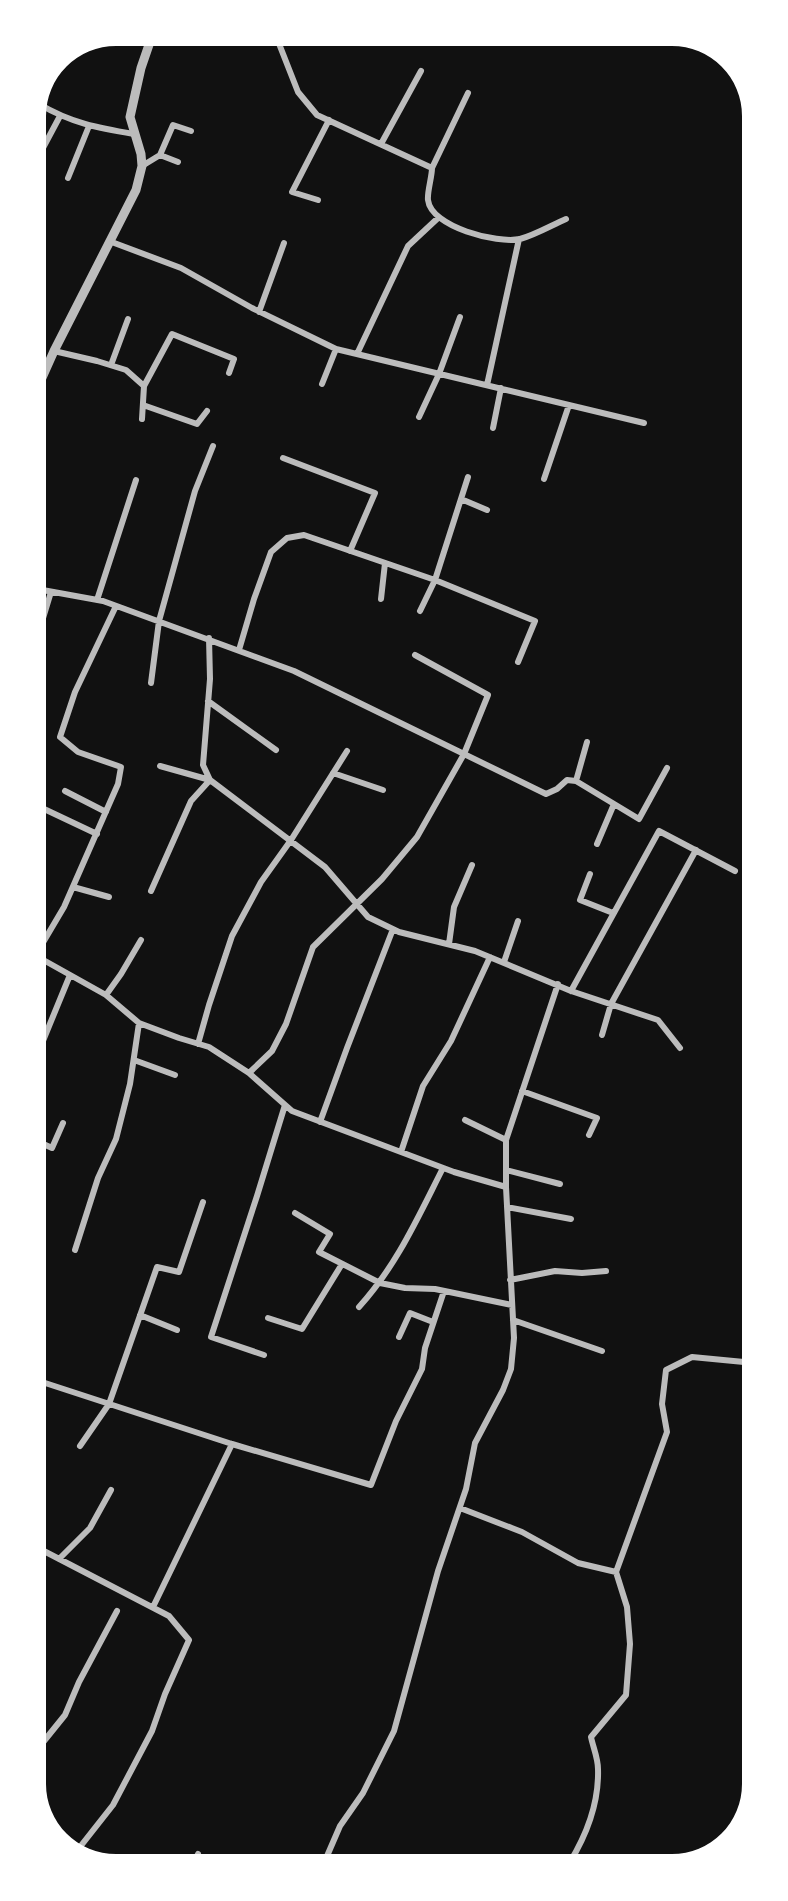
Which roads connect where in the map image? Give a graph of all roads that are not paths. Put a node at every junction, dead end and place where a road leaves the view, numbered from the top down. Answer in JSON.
{"nodes":[{"id":1,"x":148,"y":47,"type":"edge"},
{"id":2,"x":280,"y":47,"type":"edge"},
{"id":3,"x":421,"y":71,"type":"dead end"},
{"id":4,"x":468,"y":93,"type":"dead end"},
{"id":5,"x":47,"y":109,"type":"edge"},
{"id":6,"x":60,"y":116,"type":"junction"},
{"id":7,"x":329,"y":120,"type":"junction"},
{"id":8,"x":89,"y":126,"type":"junction"},
{"id":9,"x":191,"y":131,"type":"dead end"},
{"id":10,"x":134,"y":134,"type":"junction"},
{"id":11,"x":47,"y":140,"type":"edge"},
{"id":12,"x":381,"y":144,"type":"junction"},
{"id":13,"x":160,"y":155,"type":"junction"},
{"id":14,"x":178,"y":162,"type":"dead end"},
{"id":15,"x":142,"y":166,"type":"junction"},
{"id":16,"x":432,"y":168,"type":"junction"},
{"id":17,"x":69,"y":178,"type":"dead end"},
{"id":18,"x":318,"y":200,"type":"dead end"},
{"id":19,"x":438,"y":218,"type":"junction"},
{"id":20,"x":566,"y":219,"type":"dead end"},
{"id":21,"x":519,"y":239,"type":"junction"},
{"id":22,"x":109,"y":240,"type":"junction"},
{"id":23,"x":284,"y":243,"type":"dead end"},
{"id":24,"x":259,"y":312,"type":"junction"},
{"id":25,"x":460,"y":316,"type":"dead end"},
{"id":26,"x":128,"y":319,"type":"dead end"},
{"id":27,"x":336,"y":349,"type":"junction"},
{"id":28,"x":54,"y":351,"type":"junction"},
{"id":29,"x":357,"y":354,"type":"junction"},
{"id":30,"x":48,"y":364,"type":"edge"},
{"id":31,"x":111,"y":365,"type":"junction"},
{"id":32,"x":229,"y":373,"type":"dead end"},
{"id":33,"x":440,"y":374,"type":"junction"},
{"id":34,"x":321,"y":384,"type":"dead end"},
{"id":35,"x":487,"y":385,"type":"junction"},
{"id":36,"x":144,"y":386,"type":"junction"},
{"id":37,"x":501,"y":388,"type":"junction"},
{"id":38,"x":143,"y":405,"type":"junction"},
{"id":39,"x":569,"y":405,"type":"junction"},
{"id":40,"x":207,"y":411,"type":"dead end"},
{"id":41,"x":419,"y":417,"type":"dead end"},
{"id":42,"x":142,"y":419,"type":"dead end"},
{"id":43,"x":644,"y":423,"type":"dead end"},
{"id":44,"x":493,"y":428,"type":"dead end"},
{"id":45,"x":213,"y":446,"type":"dead end"},
{"id":46,"x":283,"y":458,"type":"dead end"},
{"id":47,"x":468,"y":477,"type":"dead end"},
{"id":48,"x":544,"y":479,"type":"dead end"},
{"id":49,"x":136,"y":480,"type":"dead end"},
{"id":50,"x":461,"y":499,"type":"junction"},
{"id":51,"x":487,"y":510,"type":"dead end"},
{"id":52,"x":350,"y":551,"type":"junction"},
{"id":53,"x":385,"y":563,"type":"junction"},
{"id":54,"x":435,"y":580,"type":"junction"},
{"id":55,"x":47,"y":591,"type":"edge"},
{"id":56,"x":51,"y":592,"type":"junction"},
{"id":57,"x":381,"y":599,"type":"dead end"},
{"id":58,"x":97,"y":600,"type":"junction"},
{"id":59,"x":47,"y":606,"type":"edge"},
{"id":60,"x":116,"y":606,"type":"junction"},
{"id":61,"x":420,"y":611,"type":"dead end"},
{"id":62,"x":159,"y":621,"type":"junction"},
{"id":63,"x":209,"y":638,"type":"junction"},
{"id":64,"x":239,"y":650,"type":"junction"},
{"id":65,"x":415,"y":655,"type":"dead end"},
{"id":66,"x":518,"y":662,"type":"dead end"},
{"id":67,"x":151,"y":683,"type":"dead end"},
{"id":68,"x":208,"y":701,"type":"junction"},
{"id":69,"x":587,"y":742,"type":"dead end"},
{"id":70,"x":276,"y":750,"type":"dead end"},
{"id":71,"x":347,"y":751,"type":"dead end"},
{"id":72,"x":464,"y":754,"type":"junction"},
{"id":73,"x":160,"y":766,"type":"dead end"},
{"id":74,"x":667,"y":768,"type":"dead end"},
{"id":75,"x":333,"y":773,"type":"junction"},
{"id":76,"x":210,"y":780,"type":"junction"},
{"id":77,"x":576,"y":781,"type":"junction"},
{"id":78,"x":383,"y":790,"type":"dead end"},
{"id":79,"x":65,"y":791,"type":"dead end"},
{"id":80,"x":614,"y":804,"type":"junction"},
{"id":81,"x":47,"y":810,"type":"edge"},
{"id":82,"x":106,"y":812,"type":"junction"},
{"id":83,"x":97,"y":834,"type":"junction"},
{"id":84,"x":291,"y":840,"type":"junction"},
{"id":85,"x":597,"y":844,"type":"dead end"},
{"id":86,"x":696,"y":850,"type":"junction"},
{"id":87,"x":472,"y":865,"type":"dead end"},
{"id":88,"x":735,"y":871,"type":"dead end"},
{"id":89,"x":590,"y":874,"type":"dead end"},
{"id":90,"x":73,"y":887,"type":"junction"},
{"id":91,"x":151,"y":891,"type":"dead end"},
{"id":92,"x":109,"y":897,"type":"dead end"},
{"id":93,"x":356,"y":903,"type":"junction"},
{"id":94,"x":614,"y":913,"type":"junction"},
{"id":95,"x":518,"y":921,"type":"dead end"},
{"id":96,"x":393,"y":930,"type":"junction"},
{"id":97,"x":47,"y":937,"type":"edge"},
{"id":98,"x":141,"y":940,"type":"dead end"},
{"id":99,"x":449,"y":944,"type":"junction"},
{"id":100,"x":490,"y":957,"type":"junction"},
{"id":101,"x":46,"y":962,"type":"edge"},
{"id":102,"x":504,"y":962,"type":"junction"},
{"id":103,"x":70,"y":975,"type":"junction"},
{"id":104,"x":558,"y":984,"type":"junction"},
{"id":105,"x":571,"y":991,"type":"junction"},
{"id":106,"x":106,"y":995,"type":"junction"},
{"id":107,"x":611,"y":1004,"type":"junction"},
{"id":108,"x":139,"y":1023,"type":"junction"},
{"id":109,"x":46,"y":1032,"type":"edge"},
{"id":110,"x":602,"y":1035,"type":"dead end"},
{"id":111,"x":198,"y":1044,"type":"junction"},
{"id":112,"x":680,"y":1048,"type":"dead end"},
{"id":113,"x":134,"y":1060,"type":"junction"},
{"id":114,"x":249,"y":1073,"type":"junction"},
{"id":115,"x":175,"y":1075,"type":"dead end"},
{"id":116,"x":522,"y":1091,"type":"junction"},
{"id":117,"x":285,"y":1105,"type":"junction"},
{"id":118,"x":465,"y":1120,"type":"dead end"},
{"id":119,"x":320,"y":1122,"type":"junction"},
{"id":120,"x":63,"y":1123,"type":"dead end"},
{"id":121,"x":589,"y":1135,"type":"dead end"},
{"id":122,"x":506,"y":1140,"type":"junction"},
{"id":123,"x":46,"y":1145,"type":"edge"},
{"id":124,"x":401,"y":1152,"type":"junction"},
{"id":125,"x":444,"y":1168,"type":"junction"},
{"id":126,"x":506,"y":1170,"type":"junction"},
{"id":127,"x":560,"y":1184,"type":"dead end"},
{"id":128,"x":506,"y":1187,"type":"junction"},
{"id":129,"x":203,"y":1202,"type":"dead end"},
{"id":130,"x":507,"y":1207,"type":"junction"},
{"id":131,"x":295,"y":1213,"type":"dead end"},
{"id":132,"x":571,"y":1219,"type":"dead end"},
{"id":133,"x":75,"y":1250,"type":"dead end"},
{"id":134,"x":342,"y":1264,"type":"junction"},
{"id":135,"x":606,"y":1272,"type":"dead end"},
{"id":136,"x":510,"y":1280,"type":"junction"},
{"id":137,"x":380,"y":1283,"type":"junction"},
{"id":138,"x":444,"y":1291,"type":"junction"},
{"id":139,"x":512,"y":1305,"type":"junction"},
{"id":140,"x":360,"y":1306,"type":"dead end"},
{"id":141,"x":140,"y":1315,"type":"junction"},
{"id":142,"x":268,"y":1318,"type":"dead end"},
{"id":143,"x":513,"y":1320,"type":"junction"},
{"id":144,"x":433,"y":1322,"type":"junction"},
{"id":145,"x":177,"y":1330,"type":"dead end"},
{"id":146,"x":399,"y":1337,"type":"dead end"},
{"id":147,"x":602,"y":1351,"type":"dead end"},
{"id":148,"x":264,"y":1354,"type":"dead end"},
{"id":149,"x":742,"y":1362,"type":"edge"},
{"id":150,"x":46,"y":1383,"type":"edge"},
{"id":151,"x":109,"y":1404,"type":"junction"},
{"id":152,"x":232,"y":1444,"type":"junction"},
{"id":153,"x":81,"y":1446,"type":"dead end"},
{"id":154,"x":111,"y":1490,"type":"dead end"},
{"id":155,"x":460,"y":1508,"type":"junction"},
{"id":156,"x":46,"y":1552,"type":"edge"},
{"id":157,"x":59,"y":1559,"type":"junction"},
{"id":158,"x":616,"y":1572,"type":"junction"},
{"id":159,"x":153,"y":1607,"type":"junction"},
{"id":160,"x":117,"y":1611,"type":"dead end"},
{"id":161,"x":46,"y":1739,"type":"edge"},
{"id":162,"x":81,"y":1845,"type":"edge"},
{"id":163,"x":328,"y":1854,"type":"edge"},
{"id":164,"x":575,"y":1854,"type":"edge"}],
"edges":[{"from":1,"to":10,"type":"street"},
{"from":2,"to":7,"type":"street"},
{"from":3,"to":12,"type":"street"},
{"from":4,"to":16,"type":"street"},
{"from":5,"to":6,"type":"street"},
{"from":6,"to":8,"type":"street"},
{"from":6,"to":11,"type":"street"},
{"from":7,"to":12,"type":"street"},
{"from":7,"to":18,"type":"street"},
{"from":8,"to":10,"type":"street"},
{"from":8,"to":17,"type":"street"},
{"from":9,"to":13,"type":"street"},
{"from":10,"to":15,"type":"street"},
{"from":12,"to":16,"type":"street"},
{"from":13,"to":14,"type":"street"},
{"from":13,"to":15,"type":"street"},
{"from":15,"to":22,"type":"street"},
{"from":16,"to":19,"type":"street"},
{"from":19,"to":21,"type":"street"},
{"from":19,"to":29,"type":"street"},
{"from":20,"to":21,"type":"street"},
{"from":21,"to":35,"type":"street"},
{"from":22,"to":24,"type":"street"},
{"from":22,"to":28,"type":"street"},
{"from":23,"to":24,"type":"street"},
{"from":24,"to":27,"type":"street"},
{"from":25,"to":33,"type":"street"},
{"from":26,"to":31,"type":"street"},
{"from":27,"to":29,"type":"street"},
{"from":27,"to":34,"type":"street"},
{"from":28,"to":30,"type":"street"},
{"from":28,"to":31,"type":"street"},
{"from":29,"to":33,"type":"street"},
{"from":31,"to":36,"type":"street"},
{"from":32,"to":36,"type":"street"},
{"from":33,"to":35,"type":"street"},
{"from":33,"to":41,"type":"street"},
{"from":35,"to":37,"type":"street"},
{"from":36,"to":38,"type":"street"},
{"from":37,"to":39,"type":"street"},
{"from":37,"to":44,"type":"street"},
{"from":38,"to":40,"type":"street"},
{"from":38,"to":42,"type":"street"},
{"from":39,"to":43,"type":"street"},
{"from":39,"to":48,"type":"street"},
{"from":45,"to":62,"type":"street"},
{"from":46,"to":52,"type":"street"},
{"from":47,"to":50,"type":"street"},
{"from":49,"to":58,"type":"street"},
{"from":50,"to":51,"type":"street"},
{"from":50,"to":54,"type":"street"},
{"from":52,"to":53,"type":"street"},
{"from":52,"to":64,"type":"street"},
{"from":53,"to":54,"type":"street"},
{"from":53,"to":57,"type":"street"},
{"from":54,"to":61,"type":"street"},
{"from":54,"to":66,"type":"street"},
{"from":55,"to":56,"type":"street"},
{"from":56,"to":58,"type":"street"},
{"from":56,"to":59,"type":"street"},
{"from":58,"to":60,"type":"street"},
{"from":60,"to":62,"type":"street"},
{"from":60,"to":82,"type":"street"},
{"from":62,"to":63,"type":"street"},
{"from":62,"to":67,"type":"street"},
{"from":63,"to":64,"type":"street"},
{"from":63,"to":68,"type":"street"},
{"from":64,"to":72,"type":"street"},
{"from":65,"to":72,"type":"street"},
{"from":68,"to":70,"type":"street"},
{"from":68,"to":76,"type":"street"},
{"from":69,"to":77,"type":"street"},
{"from":71,"to":75,"type":"street"},
{"from":72,"to":77,"type":"street"},
{"from":72,"to":93,"type":"street"},
{"from":73,"to":76,"type":"street"},
{"from":74,"to":80,"type":"street"},
{"from":75,"to":78,"type":"street"},
{"from":75,"to":84,"type":"street"},
{"from":76,"to":84,"type":"street"},
{"from":76,"to":91,"type":"street"},
{"from":77,"to":80,"type":"street"},
{"from":79,"to":82,"type":"street"},
{"from":80,"to":85,"type":"street"},
{"from":81,"to":83,"type":"street"},
{"from":82,"to":83,"type":"street"},
{"from":83,"to":90,"type":"street"},
{"from":84,"to":93,"type":"street"},
{"from":84,"to":111,"type":"street"},
{"from":86,"to":88,"type":"street"},
{"from":86,"to":94,"type":"street"},
{"from":86,"to":107,"type":"street"},
{"from":87,"to":99,"type":"street"},
{"from":89,"to":94,"type":"street"},
{"from":90,"to":92,"type":"street"},
{"from":90,"to":97,"type":"street"},
{"from":93,"to":96,"type":"street"},
{"from":93,"to":114,"type":"street"},
{"from":94,"to":105,"type":"street"},
{"from":95,"to":102,"type":"street"},
{"from":96,"to":99,"type":"street"},
{"from":96,"to":119,"type":"street"},
{"from":98,"to":106,"type":"street"},
{"from":99,"to":100,"type":"street"},
{"from":100,"to":102,"type":"street"},
{"from":100,"to":124,"type":"street"},
{"from":101,"to":103,"type":"street"},
{"from":102,"to":104,"type":"street"},
{"from":103,"to":106,"type":"street"},
{"from":103,"to":109,"type":"street"},
{"from":104,"to":105,"type":"street"},
{"from":104,"to":116,"type":"street"},
{"from":105,"to":107,"type":"street"},
{"from":106,"to":108,"type":"street"},
{"from":107,"to":110,"type":"street"},
{"from":107,"to":112,"type":"street"},
{"from":108,"to":111,"type":"street"},
{"from":108,"to":113,"type":"street"},
{"from":111,"to":114,"type":"street"},
{"from":113,"to":115,"type":"street"},
{"from":113,"to":133,"type":"street"},
{"from":114,"to":117,"type":"street"},
{"from":116,"to":121,"type":"street"},
{"from":116,"to":122,"type":"street"},
{"from":117,"to":119,"type":"street"},
{"from":117,"to":148,"type":"street"},
{"from":118,"to":122,"type":"street"},
{"from":119,"to":124,"type":"street"},
{"from":120,"to":123,"type":"street"},
{"from":122,"to":126,"type":"street"},
{"from":124,"to":125,"type":"street"},
{"from":125,"to":128,"type":"street"},
{"from":125,"to":137,"type":"street"},
{"from":126,"to":127,"type":"street"},
{"from":126,"to":128,"type":"street"},
{"from":128,"to":130,"type":"street"},
{"from":129,"to":141,"type":"street"},
{"from":130,"to":132,"type":"street"},
{"from":130,"to":136,"type":"street"},
{"from":131,"to":134,"type":"street"},
{"from":134,"to":137,"type":"street"},
{"from":134,"to":142,"type":"street"},
{"from":135,"to":136,"type":"street"},
{"from":136,"to":139,"type":"street"},
{"from":137,"to":138,"type":"street"},
{"from":137,"to":140,"type":"street"},
{"from":138,"to":139,"type":"street"},
{"from":138,"to":144,"type":"street"},
{"from":139,"to":143,"type":"street"},
{"from":141,"to":145,"type":"street"},
{"from":141,"to":151,"type":"street"},
{"from":143,"to":147,"type":"street"},
{"from":143,"to":155,"type":"street"},
{"from":144,"to":146,"type":"street"},
{"from":144,"to":152,"type":"street"},
{"from":149,"to":158,"type":"street"},
{"from":150,"to":151,"type":"street"},
{"from":151,"to":152,"type":"street"},
{"from":151,"to":153,"type":"street"},
{"from":152,"to":159,"type":"street"},
{"from":154,"to":157,"type":"street"},
{"from":155,"to":158,"type":"street"},
{"from":155,"to":163,"type":"street"},
{"from":156,"to":157,"type":"street"},
{"from":157,"to":159,"type":"street"},
{"from":158,"to":164,"type":"street"},
{"from":159,"to":162,"type":"street"},
{"from":160,"to":161,"type":"street"}]}
